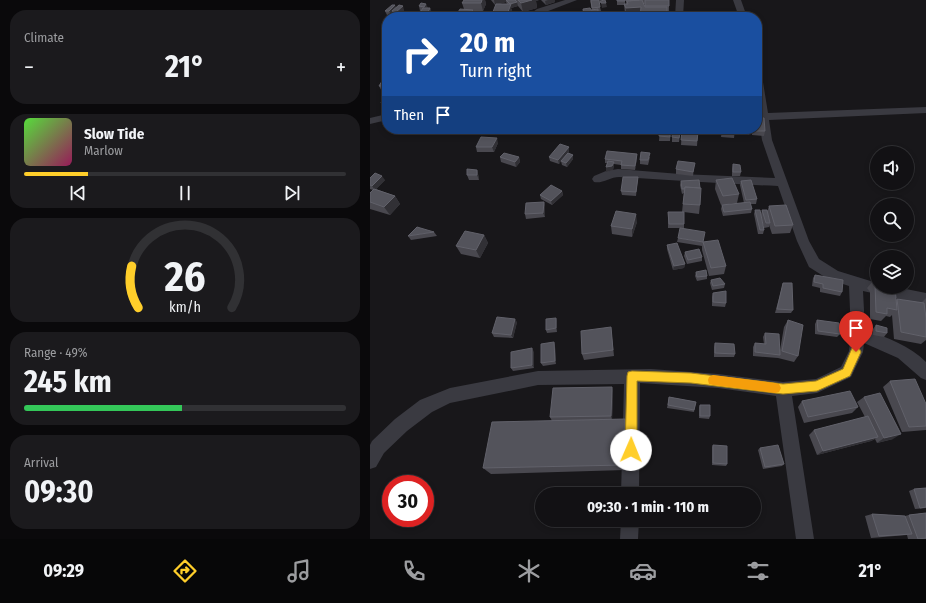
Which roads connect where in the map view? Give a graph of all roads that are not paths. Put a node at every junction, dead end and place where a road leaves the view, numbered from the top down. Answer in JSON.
{"nodes":[{"id":1,"x":573,"y":0,"type":"edge"},
{"id":2,"x":680,"y":0,"type":"edge"},
{"id":3,"x":737,"y":0,"type":"edge"},
{"id":4,"x":538,"y":12,"type":"edge"},
{"id":5,"x":679,"y":12,"type":"edge"},
{"id":6,"x":741,"y":12,"type":"edge"},
{"id":7,"x":926,"y":110,"type":"edge"},
{"id":8,"x":762,"y":117,"type":"edge"},
{"id":9,"x":382,"y":118,"type":"edge"},
{"id":10,"x":370,"y":121,"type":"edge"},
{"id":11,"x":762,"y":124,"type":"edge"},
{"id":12,"x":598,"y":179,"type":"dead end"},
{"id":13,"x":782,"y":182,"type":"junction"},
{"id":14,"x":856,"y":283,"type":"junction"},
{"id":15,"x":926,"y":298,"type":"edge"},
{"id":16,"x":858,"y":334,"type":"junction"},
{"id":17,"x":926,"y":373,"type":"edge"},
{"id":18,"x":632,"y":376,"type":"junction"},
{"id":19,"x":783,"y":389,"type":"junction"},
{"id":20,"x":370,"y":461,"type":"edge"},
{"id":21,"x":630,"y":487,"type":"edge"},
{"id":22,"x":630,"y":527,"type":"edge"},
{"id":23,"x":629,"y":539,"type":"edge"},
{"id":24,"x":806,"y":539,"type":"edge"}],
"edges":[{"from":1,"to":4,"type":"street"},
{"from":2,"to":5,"type":"street"},
{"from":3,"to":6,"type":"street"},
{"from":7,"to":8,"type":"street"},
{"from":9,"to":10,"type":"street"},
{"from":11,"to":13,"type":"street"},
{"from":12,"to":13,"type":"street"},
{"from":13,"to":14,"type":"street"},
{"from":14,"to":15,"type":"street"},
{"from":14,"to":16,"type":"street"},
{"from":16,"to":17,"type":"street"},
{"from":16,"to":19,"type":"street"},
{"from":18,"to":19,"type":"street"},
{"from":18,"to":20,"type":"street"},
{"from":18,"to":21,"type":"street"},
{"from":19,"to":24,"type":"street"},
{"from":22,"to":23,"type":"street"}]}
